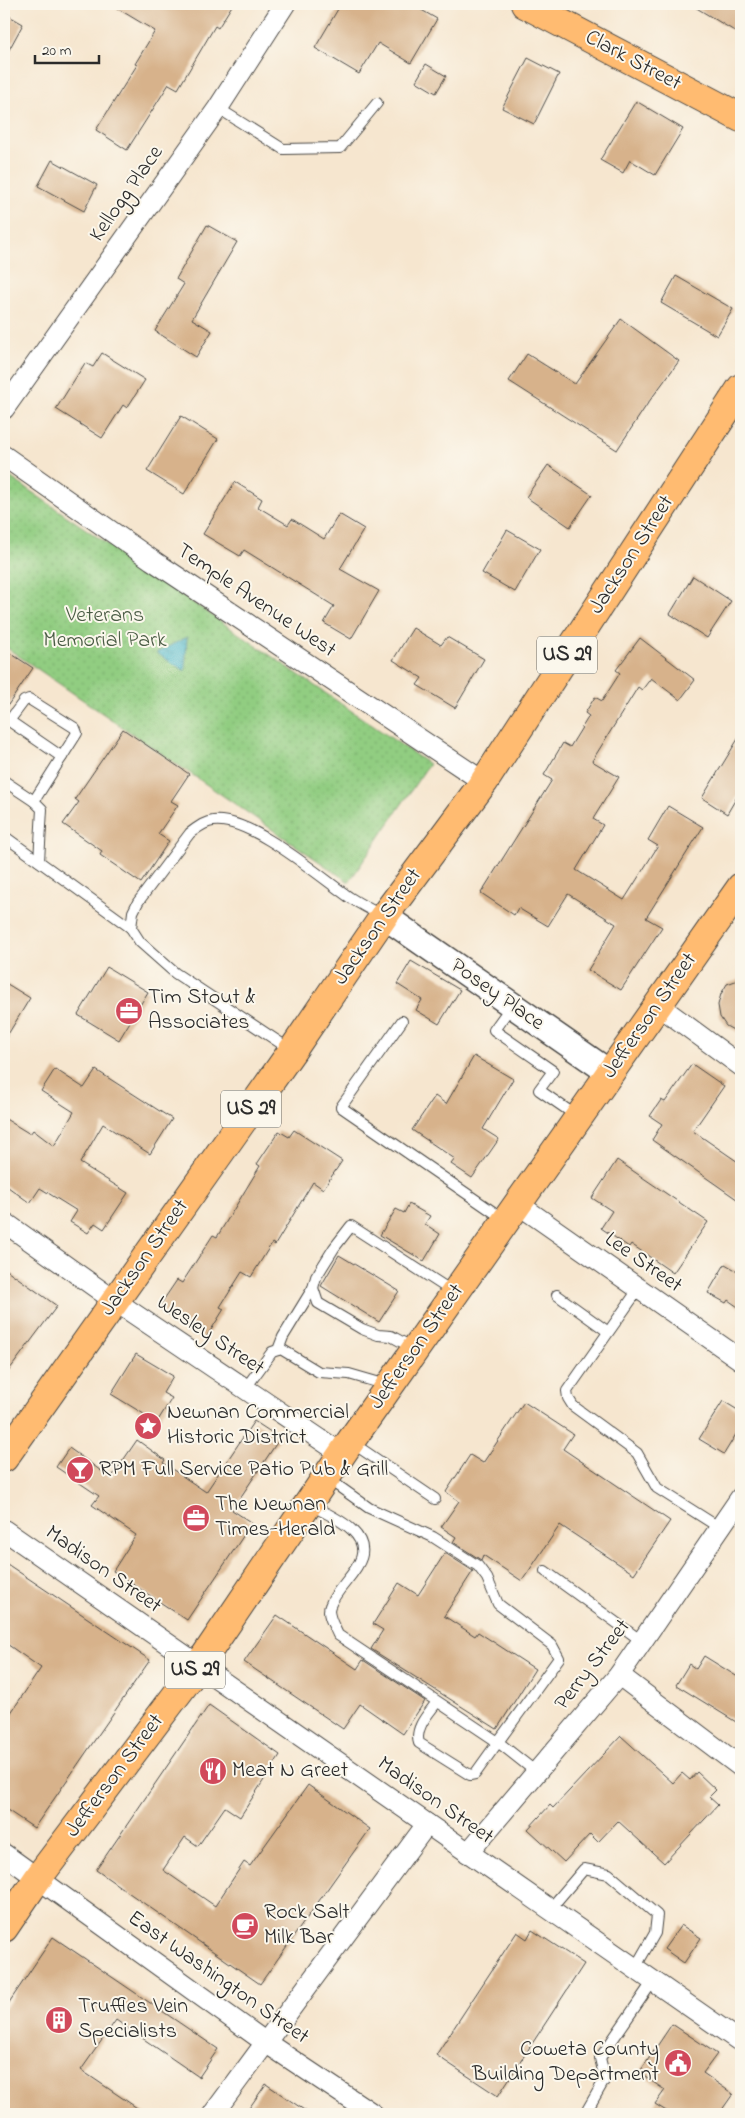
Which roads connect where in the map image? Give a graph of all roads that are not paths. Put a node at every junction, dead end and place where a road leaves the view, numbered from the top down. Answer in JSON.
{"nodes":[{"id":1,"x":285,"y":4,"type":"edge"},
{"id":2,"x":525,"y":4,"type":"edge"},
{"id":3,"x":377,"y":103,"type":"dead end"},
{"id":4,"x":218,"y":108,"type":"junction"},
{"id":5,"x":741,"y":118,"type":"edge"},
{"id":6,"x":741,"y":388,"type":"edge"},
{"id":7,"x":4,"y":409,"type":"edge"},
{"id":8,"x":4,"y":456,"type":"edge"},
{"id":9,"x":7,"y":719,"type":"edge"},
{"id":10,"x":62,"y":757,"type":"junction"},
{"id":11,"x":4,"y":781,"type":"edge"},
{"id":12,"x":484,"y":782,"type":"junction"},
{"id":13,"x":34,"y":801,"type":"junction"},
{"id":14,"x":4,"y":836,"type":"edge"},
{"id":15,"x":39,"y":861,"type":"junction"},
{"id":16,"x":741,"y":887,"type":"edge"},
{"id":17,"x":384,"y":916,"type":"junction"},
{"id":18,"x":131,"y":928,"type":"junction"},
{"id":19,"x":512,"y":1005,"type":"junction"},
{"id":20,"x":658,"y":1005,"type":"junction"},
{"id":21,"x":402,"y":1021,"type":"dead end"},
{"id":22,"x":292,"y":1051,"type":"junction"},
{"id":23,"x":741,"y":1066,"type":"edge"},
{"id":24,"x":610,"y":1073,"type":"junction"},
{"id":25,"x":579,"y":1117,"type":"junction"},
{"id":26,"x":512,"y":1212,"type":"junction"},
{"id":27,"x":4,"y":1222,"type":"edge"},
{"id":28,"x":313,"y":1288,"type":"junction"},
{"id":29,"x":638,"y":1290,"type":"junction"},
{"id":30,"x":455,"y":1293,"type":"junction"},
{"id":31,"x":558,"y":1295,"type":"dead end"},
{"id":32,"x":115,"y":1301,"type":"junction"},
{"id":33,"x":607,"y":1331,"type":"junction"},
{"id":34,"x":415,"y":1349,"type":"junction"},
{"id":35,"x":278,"y":1350,"type":"junction"},
{"id":36,"x":741,"y":1360,"type":"edge"},
{"id":37,"x":390,"y":1386,"type":"junction"},
{"id":38,"x":245,"y":1388,"type":"junction"},
{"id":39,"x":346,"y":1448,"type":"junction"},
{"id":40,"x":4,"y":1458,"type":"edge"},
{"id":41,"x":326,"y":1478,"type":"junction"},
{"id":42,"x":741,"y":1497,"type":"edge"},
{"id":43,"x":435,"y":1499,"type":"dead end"},
{"id":44,"x":308,"y":1503,"type":"junction"},
{"id":45,"x":720,"y":1528,"type":"junction"},
{"id":46,"x":4,"y":1530,"type":"edge"},
{"id":47,"x":545,"y":1571,"type":"dead end"},
{"id":48,"x":643,"y":1642,"type":"junction"},
{"id":49,"x":199,"y":1665,"type":"junction"},
{"id":50,"x":619,"y":1675,"type":"junction"},
{"id":51,"x":437,"y":1702,"type":"junction"},
{"id":52,"x":498,"y":1742,"type":"junction"},
{"id":53,"x":741,"y":1767,"type":"edge"},
{"id":54,"x":536,"y":1772,"type":"junction"},
{"id":55,"x":427,"y":1824,"type":"junction"},
{"id":56,"x":468,"y":1852,"type":"junction"},
{"id":57,"x":4,"y":1854,"type":"edge"},
{"id":58,"x":38,"y":1878,"type":"junction"},
{"id":59,"x":550,"y":1909,"type":"junction"},
{"id":60,"x":4,"y":1928,"type":"edge"},
{"id":61,"x":635,"y":1968,"type":"junction"},
{"id":62,"x":653,"y":1981,"type":"junction"},
{"id":63,"x":265,"y":2042,"type":"junction"},
{"id":64,"x":741,"y":2042,"type":"edge"},
{"id":65,"x":213,"y":2114,"type":"edge"},
{"id":66,"x":373,"y":2114,"type":"edge"},
{"id":67,"x":585,"y":2114,"type":"edge"}],
"edges":[{"from":1,"to":4,"type":"street","name":"Kellogg Place"},
{"from":2,"to":5,"type":"main road","name":"Clark Street"},
{"from":3,"to":4,"type":"lane"},
{"from":4,"to":7,"type":"street","name":"Kellogg Place"},
{"from":6,"to":12,"type":"main road","name":"Jackson Street","number":"US 29"},
{"from":8,"to":12,"type":"street","name":"Temple Avenue West"},
{"from":9,"to":10,"type":"lane"},
{"from":9,"to":10,"type":"lane"},
{"from":10,"to":13,"type":"lane"},
{"from":11,"to":13,"type":"lane"},
{"from":12,"to":17,"type":"main road","name":"Jackson Street","number":"US 29"},
{"from":13,"to":15,"type":"lane"},
{"from":14,"to":15,"type":"lane"},
{"from":15,"to":18,"type":"lane"},
{"from":16,"to":20,"type":"main road","name":"Jefferson Street","number":"US 29"},
{"from":17,"to":18,"type":"lane"},
{"from":17,"to":19,"type":"street","name":"Posey Place"},
{"from":17,"to":22,"type":"main road","name":"Jackson Street","number":"US 29"},
{"from":18,"to":22,"type":"lane"},
{"from":19,"to":24,"type":"street","name":"Posey Place"},
{"from":19,"to":25,"type":"lane"},
{"from":20,"to":23,"type":"street"},
{"from":20,"to":24,"type":"main road","name":"Jefferson Street","number":"US 29"},
{"from":21,"to":26,"type":"lane"},
{"from":22,"to":32,"type":"main road","name":"Jackson Street","number":"US 29"},
{"from":24,"to":25,"type":"main road","name":"Jefferson Street","number":"US 29"},
{"from":25,"to":26,"type":"main road","name":"Jefferson Street","number":"US 29"},
{"from":26,"to":29,"type":"street","name":"Lee Street"},
{"from":26,"to":30,"type":"main road","name":"Jefferson Street","number":"US 29"},
{"from":27,"to":32,"type":"street","name":"Wesley Street"},
{"from":28,"to":30,"type":"lane"},
{"from":28,"to":34,"type":"lane"},
{"from":28,"to":35,"type":"lane"},
{"from":29,"to":33,"type":"lane"},
{"from":29,"to":36,"type":"street","name":"Lee Street"},
{"from":30,"to":34,"type":"main road","name":"Jefferson Street","number":"US 29"},
{"from":31,"to":33,"type":"lane"},
{"from":32,"to":38,"type":"street","name":"Wesley Street"},
{"from":32,"to":40,"type":"main road","name":"Jackson Street","number":"US 29"},
{"from":33,"to":45,"type":"lane"},
{"from":34,"to":37,"type":"main road","name":"Jefferson Street","number":"US 29"},
{"from":35,"to":37,"type":"lane"},
{"from":35,"to":38,"type":"lane"},
{"from":37,"to":39,"type":"main road","name":"Jefferson Street","number":"US 29"},
{"from":38,"to":39,"type":"street","name":"Wesley Street"},
{"from":39,"to":41,"type":"main road","name":"Jefferson Street","number":"US 29"},
{"from":39,"to":43,"type":"lane"},
{"from":41,"to":44,"type":"main road","name":"Jefferson Street","number":"US 29"},
{"from":41,"to":52,"type":"lane"},
{"from":42,"to":45,"type":"street","name":"Perry Street"},
{"from":44,"to":49,"type":"main road","name":"Jefferson Street","number":"US 29"},
{"from":44,"to":51,"type":"lane"},
{"from":45,"to":48,"type":"street","name":"Perry Street"},
{"from":46,"to":49,"type":"street","name":"Madison Street"},
{"from":47,"to":48,"type":"lane"},
{"from":48,"to":50,"type":"street","name":"Perry Street"},
{"from":49,"to":55,"type":"street","name":"Madison Street"},
{"from":49,"to":58,"type":"main road","name":"Jefferson Street","number":"US 29"},
{"from":50,"to":53,"type":"street"},
{"from":50,"to":54,"type":"street","name":"Perry Street"},
{"from":51,"to":52,"type":"lane"},
{"from":51,"to":52,"type":"lane"},
{"from":52,"to":54,"type":"lane"},
{"from":54,"to":56,"type":"street","name":"Perry Street"},
{"from":55,"to":56,"type":"street","name":"Madison Street"},
{"from":55,"to":63,"type":"street"},
{"from":56,"to":59,"type":"street","name":"Madison Street"},
{"from":57,"to":58,"type":"street","name":"East Washington Street"},
{"from":58,"to":60,"type":"main road","name":"Jefferson Street","number":"US 29"},
{"from":58,"to":63,"type":"street","name":"East Washington Street"},
{"from":59,"to":61,"type":"street","name":"Madison Street"},
{"from":59,"to":61,"type":"lane"},
{"from":61,"to":62,"type":"street","name":"Madison Street"},
{"from":62,"to":64,"type":"street","name":"Madison Street"},
{"from":62,"to":67,"type":"lane"},
{"from":63,"to":65,"type":"street"},
{"from":63,"to":66,"type":"street","name":"East Washington Street"}]}
